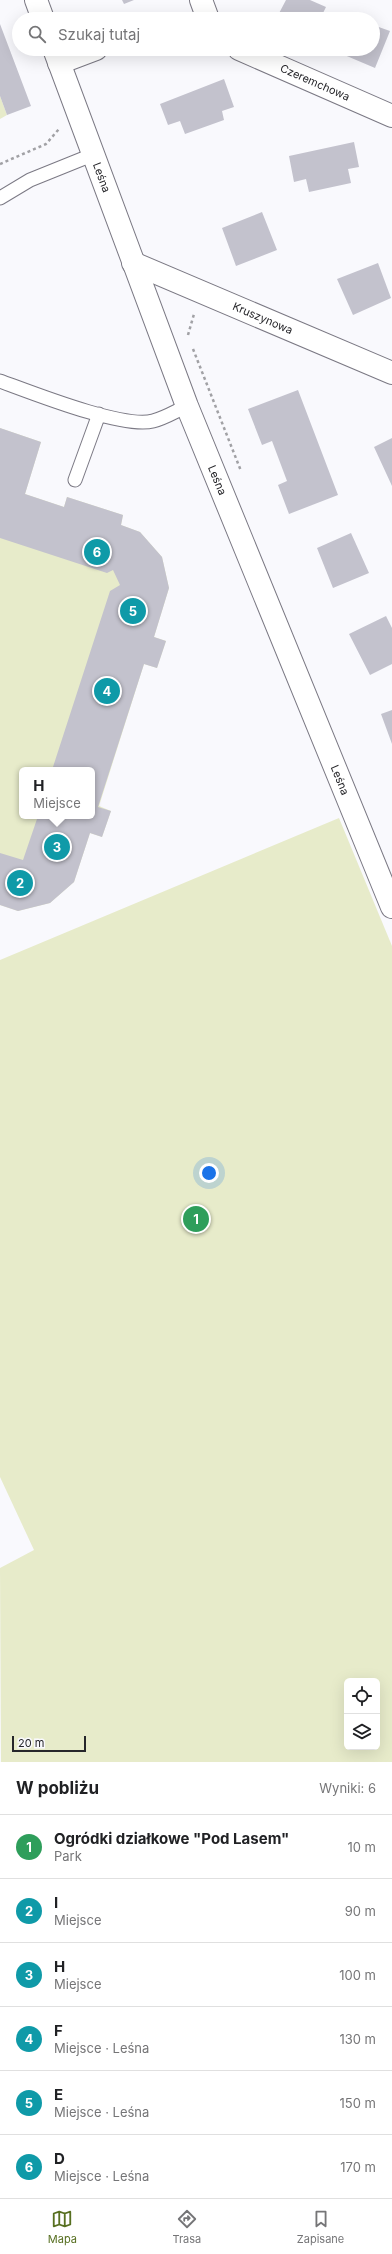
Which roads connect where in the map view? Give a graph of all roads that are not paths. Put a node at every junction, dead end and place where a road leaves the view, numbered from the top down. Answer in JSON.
{"nodes":[{"id":1,"x":36,"y":0,"type":"edge"},
{"id":2,"x":201,"y":0,"type":"edge"},
{"id":3,"x":40,"y":12,"type":"edge"},
{"id":4,"x":205,"y":12,"type":"edge"},
{"id":5,"x":56,"y":56,"type":"edge"},
{"id":6,"x":255,"y":56,"type":"edge"},
{"id":7,"x":392,"y":116,"type":"edge"},
{"id":8,"x":92,"y":155,"type":"junction"},
{"id":9,"x":0,"y":198,"type":"edge"},
{"id":10,"x":133,"y":263,"type":"junction"},
{"id":11,"x":392,"y":373,"type":"edge"},
{"id":12,"x":0,"y":381,"type":"edge"},
{"id":13,"x":187,"y":406,"type":"junction"},
{"id":14,"x":99,"y":414,"type":"junction"},
{"id":15,"x":76,"y":480,"type":"dead end"},
{"id":16,"x":392,"y":907,"type":"edge"}],
"edges":[{"from":1,"to":3,"type":"street"},
{"from":2,"to":4,"type":"street"},
{"from":5,"to":8,"type":"street","name":"Leśna"},
{"from":6,"to":7,"type":"street","name":"Czeremchowa"},
{"from":8,"to":9,"type":"lane"},
{"from":8,"to":10,"type":"street","name":"Leśna"},
{"from":10,"to":11,"type":"street","name":"Kruszynowa"},
{"from":10,"to":13,"type":"street","name":"Leśna"},
{"from":12,"to":14,"type":"lane"},
{"from":13,"to":14,"type":"lane"},
{"from":13,"to":16,"type":"street","name":"Leśna"},
{"from":14,"to":15,"type":"lane"}]}
